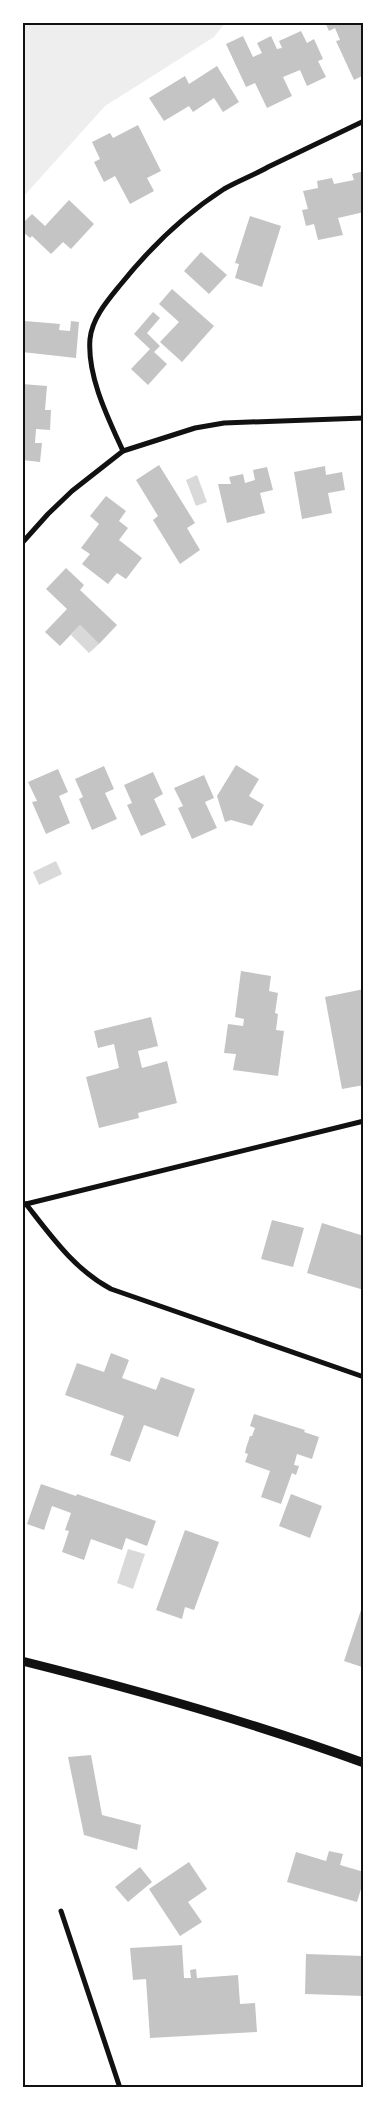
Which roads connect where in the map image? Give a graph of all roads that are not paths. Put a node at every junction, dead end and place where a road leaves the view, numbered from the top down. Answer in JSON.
{"nodes":[{"id":1,"x":364,"y":121,"type":"edge"},
{"id":2,"x":364,"y":418,"type":"edge"},
{"id":3,"x":123,"y":451,"type":"junction"},
{"id":4,"x":22,"y":543,"type":"edge"},
{"id":5,"x":364,"y":1121,"type":"edge"},
{"id":6,"x":24,"y":1204,"type":"edge"},
{"id":7,"x":364,"y":1378,"type":"edge"},
{"id":8,"x":22,"y":1661,"type":"edge"},
{"id":9,"x":364,"y":1763,"type":"edge"},
{"id":10,"x":61,"y":1911,"type":"dead end"},
{"id":11,"x":120,"y":2088,"type":"edge"}],
"edges":[{"from":1,"to":3,"type":"street"},
{"from":2,"to":3,"type":"street"},
{"from":3,"to":4,"type":"street"},
{"from":5,"to":6,"type":"street"},
{"from":6,"to":7,"type":"street"},
{"from":8,"to":9,"type":"street"},
{"from":10,"to":11,"type":"street"}]}
